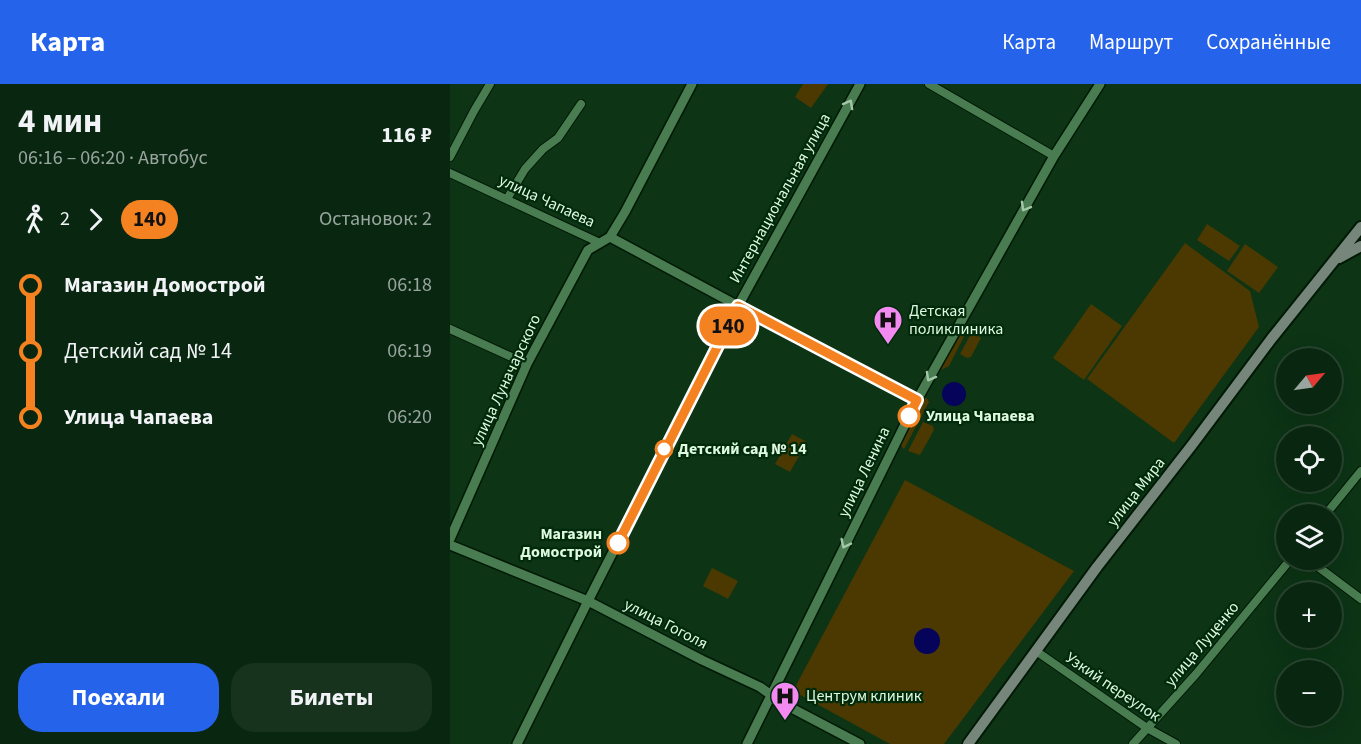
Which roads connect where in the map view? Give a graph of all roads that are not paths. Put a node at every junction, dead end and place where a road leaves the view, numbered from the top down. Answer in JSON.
{"nodes":[{"id":1,"x":490,"y":84,"type":"edge"},
{"id":2,"x":692,"y":84,"type":"edge"},
{"id":3,"x":860,"y":84,"type":"edge"},
{"id":4,"x":930,"y":84,"type":"edge"},
{"id":5,"x":1100,"y":84,"type":"edge"},
{"id":6,"x":1106,"y":84,"type":"edge"},
{"id":7,"x":581,"y":105,"type":"dead end"},
{"id":8,"x":1054,"y":156,"type":"junction"},
{"id":9,"x":450,"y":157,"type":"edge"},
{"id":10,"x":450,"y":173,"type":"edge"},
{"id":11,"x":507,"y":199,"type":"junction"},
{"id":12,"x":1361,"y":228,"type":"edge"},
{"id":13,"x":610,"y":237,"type":"junction"},
{"id":14,"x":1361,"y":237,"type":"edge"},
{"id":15,"x":600,"y":243,"type":"junction"},
{"id":16,"x":1361,"y":246,"type":"edge"},
{"id":17,"x":1332,"y":263,"type":"junction"},
{"id":18,"x":738,"y":306,"type":"junction"},
{"id":19,"x":450,"y":329,"type":"edge"},
{"id":20,"x":527,"y":364,"type":"junction"},
{"id":21,"x":917,"y":400,"type":"junction"},
{"id":22,"x":1361,"y":471,"type":"edge"},
{"id":23,"x":1334,"y":504,"type":"edge"},
{"id":24,"x":450,"y":538,"type":"edge"},
{"id":25,"x":450,"y":545,"type":"edge"},
{"id":26,"x":1282,"y":570,"type":"edge"},
{"id":27,"x":1322,"y":570,"type":"edge"},
{"id":28,"x":1361,"y":599,"type":"edge"},
{"id":29,"x":588,"y":601,"type":"junction"},
{"id":30,"x":1036,"y":651,"type":"junction"},
{"id":31,"x":771,"y":695,"type":"junction"},
{"id":32,"x":1147,"y":728,"type":"junction"},
{"id":33,"x":517,"y":744,"type":"edge"},
{"id":34,"x":747,"y":744,"type":"edge"},
{"id":35,"x":860,"y":744,"type":"edge"},
{"id":36,"x":968,"y":744,"type":"edge"},
{"id":37,"x":1133,"y":744,"type":"edge"},
{"id":38,"x":1176,"y":744,"type":"edge"}],
"edges":[{"from":1,"to":9,"type":"street"},
{"from":2,"to":13,"type":"street"},
{"from":18,"to":3,"type":"street","name":"Интернациональная улица","one_way":true},
{"from":4,"to":8,"type":"street"},
{"from":5,"to":8,"type":"street","name":"улица Ленина"},
{"from":6,"to":8,"type":"street","name":"улица Ленина"},
{"from":7,"to":11,"type":"street"},
{"from":8,"to":21,"type":"street","name":"улица Ленина","one_way":true},
{"from":10,"to":11,"type":"street","name":"улица Чапаева"},
{"from":11,"to":15,"type":"street","name":"улица Чапаева"},
{"from":12,"to":14,"type":"main road"},
{"from":12,"to":17,"type":"main road","name":"улица Мира"},
{"from":13,"to":15,"type":"street","name":"улица Чапаева"},
{"from":13,"to":18,"type":"street","name":"улица Чапаева"},
{"from":15,"to":20,"type":"street","name":"улица Луначарского"},
{"from":16,"to":17,"type":"main road","name":"улица Мира"},
{"from":17,"to":30,"type":"main road","name":"улица Мира"},
{"from":18,"to":21,"type":"street","name":"улица Чапаева"},
{"from":18,"to":29,"type":"street","name":"Интернациональная улица"},
{"from":19,"to":20,"type":"street"},
{"from":20,"to":24,"type":"street","name":"улица Луначарского"},
{"from":21,"to":31,"type":"street","name":"улица Ленина","one_way":true},
{"from":22,"to":23,"type":"street"},
{"from":25,"to":29,"type":"street","name":"улица Гоголя"},
{"from":26,"to":32,"type":"street","name":"улица Луценко"},
{"from":27,"to":28,"type":"street"},
{"from":29,"to":31,"type":"street","name":"улица Гоголя"},
{"from":29,"to":33,"type":"street","name":"Интернациональная улица"},
{"from":30,"to":32,"type":"street","name":"Узкий переулок"},
{"from":30,"to":36,"type":"main road","name":"улица Мира"},
{"from":31,"to":34,"type":"street","name":"улица Ленина"},
{"from":31,"to":35,"type":"street","name":"улица Гоголя"},
{"from":32,"to":37,"type":"street","name":"улица Луценко"},
{"from":32,"to":38,"type":"street","name":"Узкий переулок"}]}
